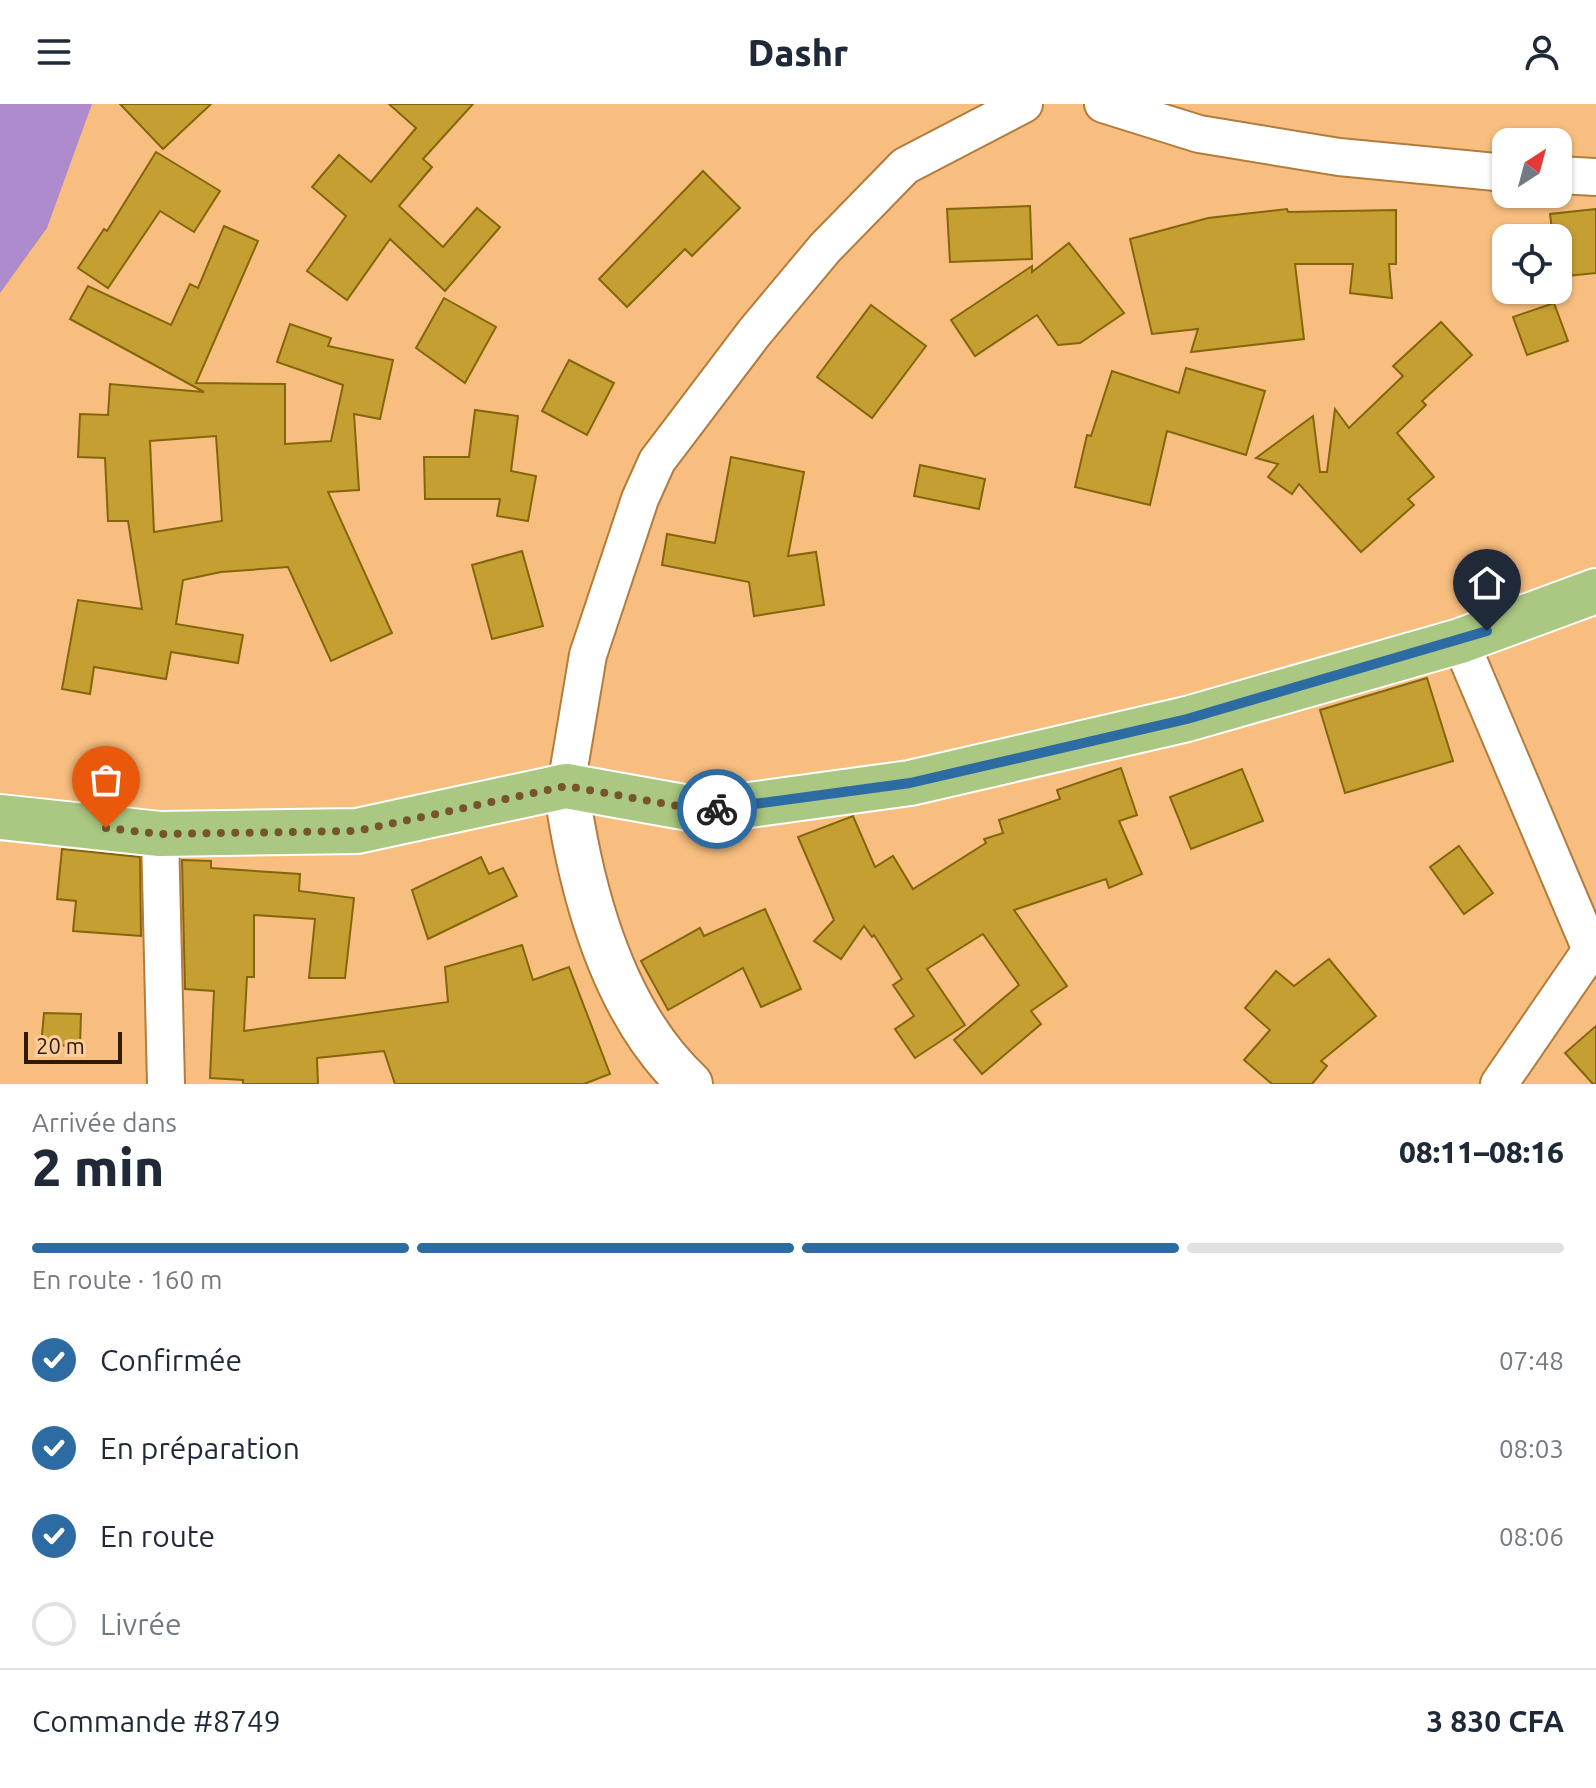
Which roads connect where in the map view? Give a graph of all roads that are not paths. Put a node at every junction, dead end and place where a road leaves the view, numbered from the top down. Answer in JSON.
{"nodes":[{"id":1,"x":1024,"y":104,"type":"edge"},
{"id":2,"x":1103,"y":104,"type":"edge"},
{"id":3,"x":1492,"y":172,"type":"edge"},
{"id":4,"x":1572,"y":176,"type":"edge"},
{"id":5,"x":1596,"y":177,"type":"edge"},
{"id":6,"x":1596,"y":591,"type":"edge"},
{"id":7,"x":1460,"y":641,"type":"junction"},
{"id":8,"x":566,"y":786,"type":"junction"},
{"id":9,"x":0,"y":817,"type":"edge"},
{"id":10,"x":160,"y":834,"type":"junction"},
{"id":11,"x":1593,"y":952,"type":"edge"},
{"id":12,"x":166,"y":1084,"type":"edge"},
{"id":13,"x":690,"y":1084,"type":"edge"},
{"id":14,"x":1499,"y":1084,"type":"edge"}],
"edges":[{"from":1,"to":8,"type":"street"},
{"from":2,"to":3,"type":"street"},
{"from":4,"to":5,"type":"street"},
{"from":6,"to":7,"type":"highway"},
{"from":7,"to":8,"type":"highway"},
{"from":7,"to":11,"type":"street"},
{"from":8,"to":10,"type":"highway"},
{"from":8,"to":13,"type":"street"},
{"from":9,"to":10,"type":"highway"},
{"from":10,"to":12,"type":"street"},
{"from":11,"to":14,"type":"street"}]}
